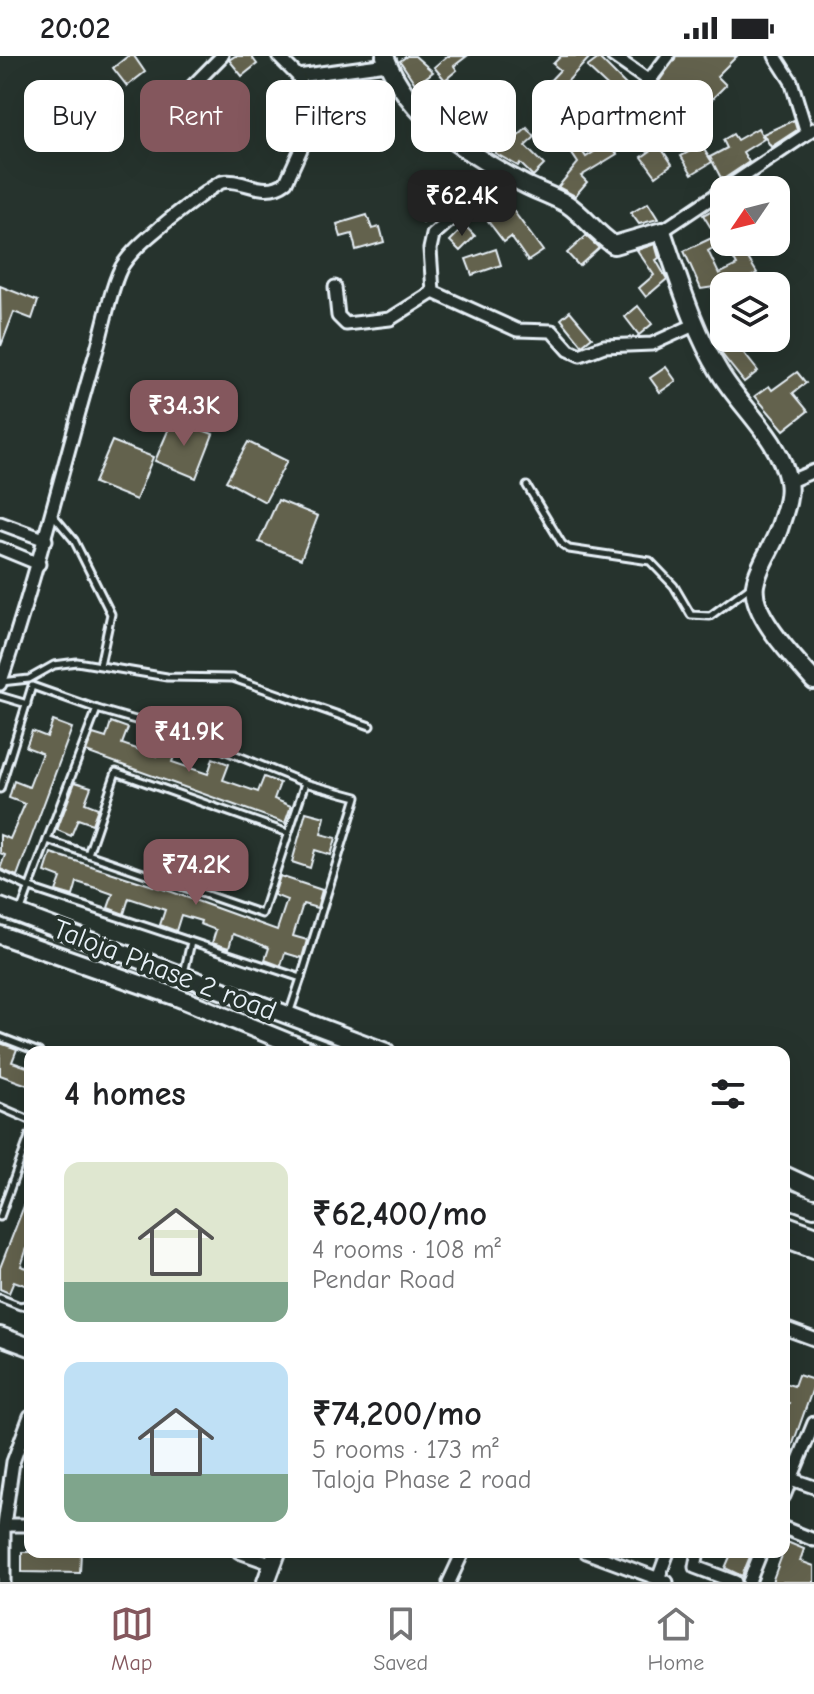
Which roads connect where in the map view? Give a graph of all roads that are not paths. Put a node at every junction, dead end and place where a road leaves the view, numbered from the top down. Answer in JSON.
{"nodes":[{"id":1,"x":222,"y":56,"type":"edge"},
{"id":2,"x":278,"y":56,"type":"edge"},
{"id":3,"x":613,"y":56,"type":"edge"},
{"id":4,"x":668,"y":56,"type":"edge"},
{"id":5,"x":775,"y":56,"type":"edge"},
{"id":6,"x":386,"y":60,"type":"edge"},
{"id":7,"x":298,"y":76,"type":"junction"},
{"id":8,"x":198,"y":80,"type":"edge"},
{"id":9,"x":810,"y":131,"type":"edge"},
{"id":10,"x":458,"y":213,"type":"dead end"},
{"id":11,"x":662,"y":231,"type":"junction"},
{"id":12,"x":335,"y":287,"type":"dead end"},
{"id":13,"x":433,"y":292,"type":"junction"},
{"id":14,"x":694,"y":325,"type":"junction"},
{"id":15,"x":814,"y":471,"type":"edge"},
{"id":16,"x":788,"y":482,"type":"junction"},
{"id":17,"x":527,"y":486,"type":"dead end"},
{"id":18,"x":52,"y":514,"type":"junction"},
{"id":19,"x":0,"y":523,"type":"edge"},
{"id":20,"x":46,"y":540,"type":"junction"},
{"id":21,"x":0,"y":548,"type":"edge"},
{"id":22,"x":39,"y":564,"type":"junction"},
{"id":23,"x":755,"y":582,"type":"junction"},
{"id":24,"x":100,"y":665,"type":"junction"},
{"id":25,"x":814,"y":681,"type":"edge"},
{"id":26,"x":0,"y":683,"type":"edge"},
{"id":27,"x":0,"y":696,"type":"edge"},
{"id":28,"x":27,"y":704,"type":"junction"},
{"id":29,"x":97,"y":709,"type":"junction"},
{"id":30,"x":370,"y":726,"type":"dead end"},
{"id":31,"x":305,"y":783,"type":"junction"},
{"id":32,"x":0,"y":789,"type":"edge"},
{"id":33,"x":288,"y":833,"type":"junction"},
{"id":34,"x":47,"y":840,"type":"junction"},
{"id":35,"x":88,"y":854,"type":"junction"},
{"id":36,"x":0,"y":874,"type":"edge"},
{"id":37,"x":30,"y":888,"type":"junction"},
{"id":38,"x":0,"y":907,"type":"edge"},
{"id":39,"x":20,"y":915,"type":"junction"},
{"id":40,"x":0,"y":935,"type":"edge"},
{"id":41,"x":191,"y":942,"type":"junction"},
{"id":42,"x":184,"y":974,"type":"junction"},
{"id":43,"x":301,"y":978,"type":"junction"},
{"id":44,"x":288,"y":1015,"type":"junction"},
{"id":45,"x":0,"y":1037,"type":"edge"},
{"id":46,"x":24,"y":1046,"type":"edge"},
{"id":47,"x":297,"y":1046,"type":"edge"},
{"id":48,"x":370,"y":1046,"type":"edge"},
{"id":49,"x":0,"y":1107,"type":"edge"},
{"id":50,"x":24,"y":1117,"type":"edge"},
{"id":51,"x":24,"y":1151,"type":"edge"},
{"id":52,"x":790,"y":1178,"type":"edge"},
{"id":53,"x":814,"y":1189,"type":"edge"},
{"id":54,"x":790,"y":1199,"type":"edge"},
{"id":55,"x":814,"y":1208,"type":"edge"},
{"id":56,"x":0,"y":1217,"type":"edge"},
{"id":57,"x":790,"y":1226,"type":"edge"},
{"id":58,"x":814,"y":1235,"type":"edge"},
{"id":59,"x":790,"y":1240,"type":"edge"},
{"id":60,"x":814,"y":1249,"type":"edge"},
{"id":61,"x":0,"y":1298,"type":"edge"},
{"id":62,"x":24,"y":1305,"type":"edge"},
{"id":63,"x":790,"y":1330,"type":"edge"},
{"id":64,"x":0,"y":1336,"type":"edge"},
{"id":65,"x":814,"y":1339,"type":"edge"},
{"id":66,"x":24,"y":1345,"type":"edge"},
{"id":67,"x":814,"y":1423,"type":"edge"},
{"id":68,"x":24,"y":1432,"type":"edge"},
{"id":69,"x":791,"y":1479,"type":"joint"},
{"id":70,"x":814,"y":1487,"type":"edge"},
{"id":71,"x":4,"y":1525,"type":"junction"},
{"id":72,"x":24,"y":1525,"type":"edge"},
{"id":73,"x":790,"y":1530,"type":"edge"},
{"id":74,"x":814,"y":1540,"type":"edge"},
{"id":75,"x":275,"y":1558,"type":"edge"},
{"id":76,"x":460,"y":1558,"type":"edge"},
{"id":77,"x":602,"y":1558,"type":"edge"},
{"id":78,"x":667,"y":1558,"type":"edge"},
{"id":79,"x":697,"y":1558,"type":"edge"},
{"id":80,"x":759,"y":1558,"type":"edge"},
{"id":81,"x":663,"y":1580,"type":"edge"},
{"id":82,"x":4,"y":1582,"type":"edge"},
{"id":83,"x":266,"y":1582,"type":"edge"},
{"id":84,"x":449,"y":1582,"type":"edge"},
{"id":85,"x":735,"y":1582,"type":"edge"},
{"id":86,"x":749,"y":1582,"type":"edge"}],
"edges":[{"from":1,"to":8,"type":"street"},
{"from":2,"to":7,"type":"street"},
{"from":3,"to":4,"type":"street"},
{"from":5,"to":9,"type":"street"},
{"from":6,"to":7,"type":"street"},
{"from":6,"to":11,"type":"street"},
{"from":7,"to":18,"type":"street"},
{"from":9,"to":11,"type":"street"},
{"from":10,"to":13,"type":"street"},
{"from":11,"to":14,"type":"street"},
{"from":12,"to":13,"type":"street"},
{"from":13,"to":14,"type":"street"},
{"from":14,"to":16,"type":"street"},
{"from":15,"to":16,"type":"street"},
{"from":16,"to":23,"type":"street"},
{"from":17,"to":23,"type":"lane"},
{"from":18,"to":20,"type":"street"},
{"from":18,"to":24,"type":"lane"},
{"from":19,"to":20,"type":"street"},
{"from":20,"to":22,"type":"street"},
{"from":21,"to":22,"type":"street"},
{"from":22,"to":26,"type":"street"},
{"from":23,"to":25,"type":"street"},
{"from":24,"to":26,"type":"lane"},
{"from":24,"to":30,"type":"lane"},
{"from":27,"to":28,"type":"lane"},
{"from":28,"to":29,"type":"lane"},
{"from":28,"to":32,"type":"lane"},
{"from":29,"to":31,"type":"lane"},
{"from":29,"to":34,"type":"lane"},
{"from":31,"to":33,"type":"lane"},
{"from":31,"to":43,"type":"lane"},
{"from":33,"to":35,"type":"lane"},
{"from":33,"to":35,"type":"lane"},
{"from":34,"to":35,"type":"lane"},
{"from":34,"to":37,"type":"lane"},
{"from":36,"to":37,"type":"lane"},
{"from":37,"to":39,"type":"lane"},
{"from":37,"to":41,"type":"lane"},
{"from":38,"to":39,"type":"street","name":"Taloja Phase 2 road"},
{"from":39,"to":42,"type":"street","name":"Taloja Phase 2 road"},
{"from":40,"to":47,"type":"street","name":"Taloja Phase 2 road"},
{"from":41,"to":42,"type":"lane"},
{"from":41,"to":43,"type":"lane"},
{"from":42,"to":44,"type":"street","name":"Taloja Phase 2 road"},
{"from":43,"to":44,"type":"lane"},
{"from":44,"to":48,"type":"street","name":"Taloja Phase 2 road"},
{"from":45,"to":46,"type":"lane"},
{"from":49,"to":50,"type":"lane"},
{"from":51,"to":56,"type":"lane"},
{"from":52,"to":53,"type":"street"},
{"from":54,"to":55,"type":"street"},
{"from":57,"to":58,"type":"street"},
{"from":59,"to":60,"type":"street"},
{"from":61,"to":62,"type":"lane"},
{"from":63,"to":65,"type":"street"},
{"from":64,"to":66,"type":"street"},
{"from":67,"to":69,"type":"street"},
{"from":68,"to":71,"type":"street"},
{"from":69,"to":70,"type":"street"},
{"from":71,"to":72,"type":"street"},
{"from":71,"to":82,"type":"street"},
{"from":73,"to":74,"type":"street"},
{"from":75,"to":83,"type":"street"},
{"from":76,"to":84,"type":"street"},
{"from":77,"to":81,"type":"street"},
{"from":78,"to":81,"type":"street"},
{"from":79,"to":85,"type":"street"},
{"from":80,"to":86,"type":"street"}]}
